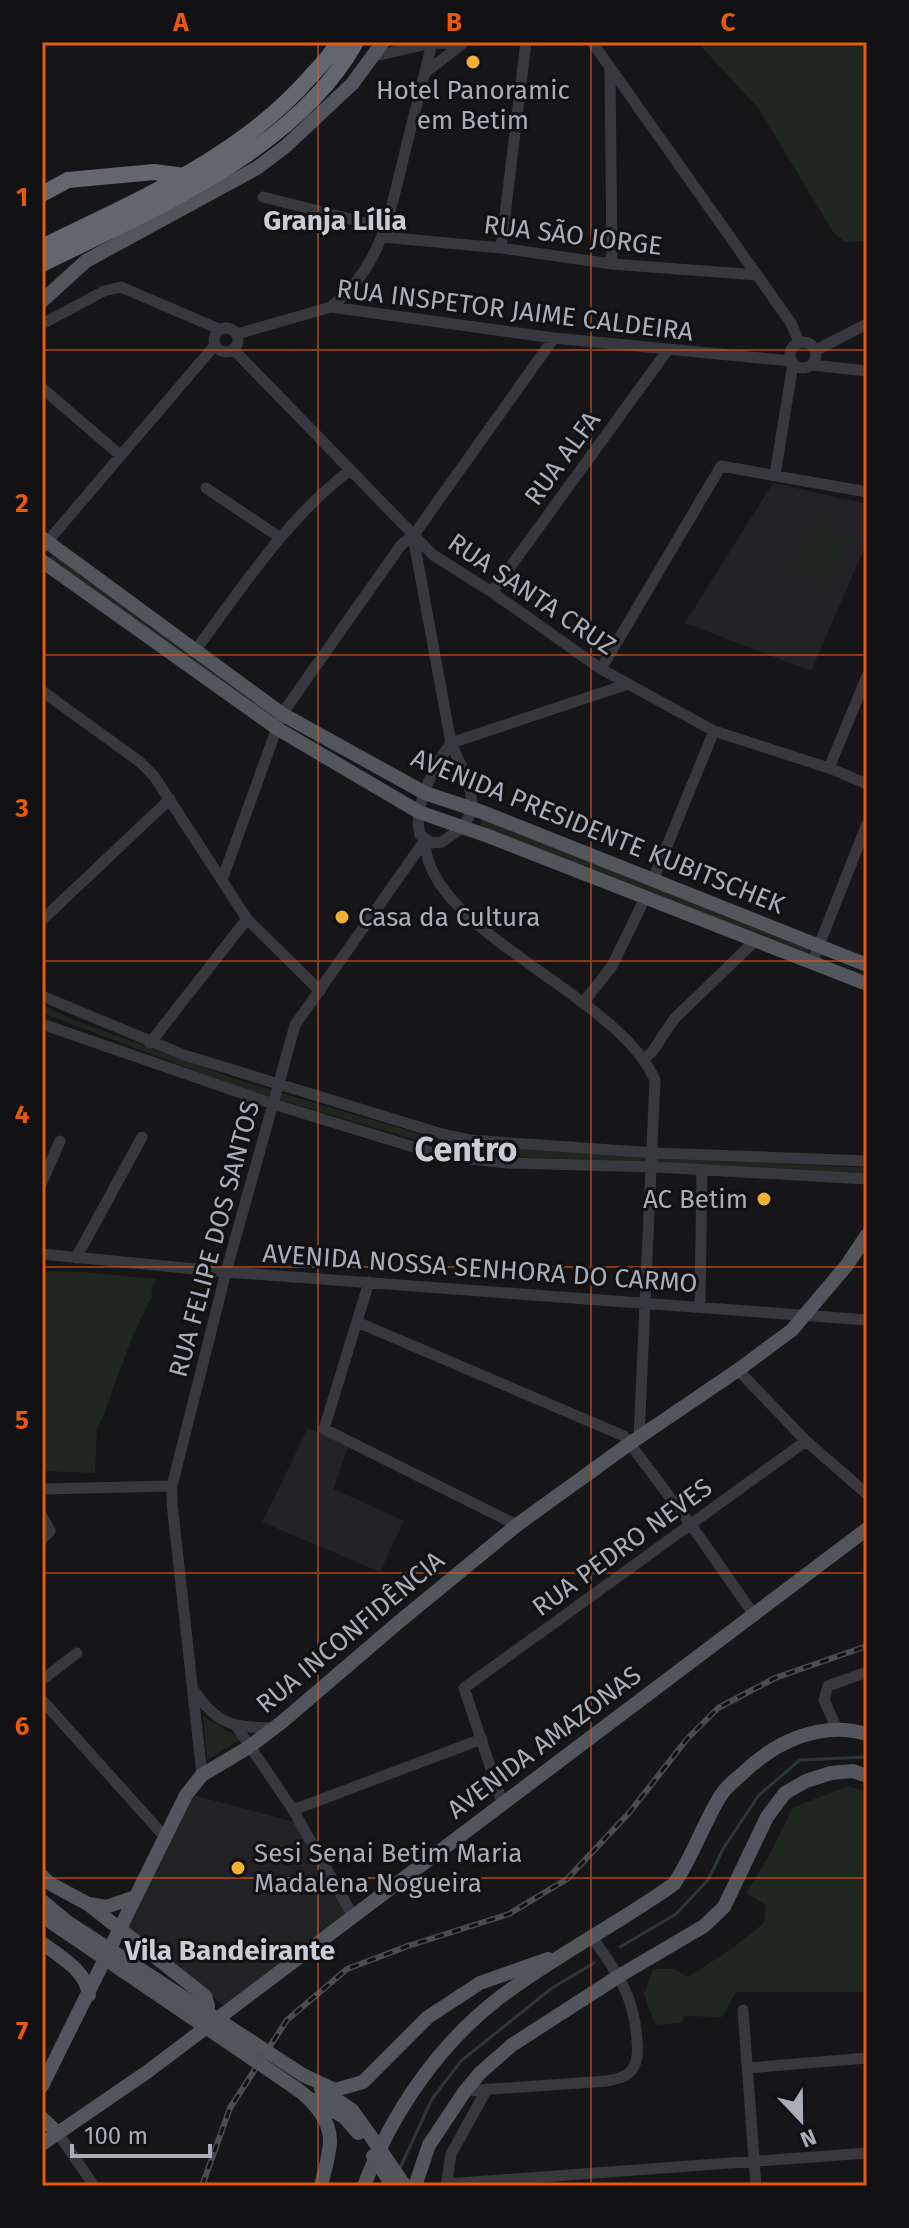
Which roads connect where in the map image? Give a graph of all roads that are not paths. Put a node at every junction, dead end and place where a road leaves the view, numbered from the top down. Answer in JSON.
{"nodes":[{"id":1,"x":338,"y":42,"type":"edge"},
{"id":2,"x":356,"y":42,"type":"edge"},
{"id":3,"x":383,"y":42,"type":"edge"},
{"id":4,"x":432,"y":42,"type":"edge"},
{"id":5,"x":526,"y":42,"type":"edge"},
{"id":6,"x":592,"y":42,"type":"edge"},
{"id":7,"x":463,"y":43,"type":"edge"},
{"id":8,"x":375,"y":56,"type":"junction"},
{"id":9,"x":610,"y":68,"type":"junction"},
{"id":10,"x":425,"y":74,"type":"junction"},
{"id":11,"x":186,"y":176,"type":"junction"},
{"id":12,"x":42,"y":194,"type":"edge"},
{"id":13,"x":263,"y":197,"type":"dead end"},
{"id":14,"x":384,"y":233,"type":"junction"},
{"id":15,"x":42,"y":247,"type":"edge"},
{"id":16,"x":501,"y":248,"type":"junction"},
{"id":17,"x":42,"y":264,"type":"edge"},
{"id":18,"x":612,"y":264,"type":"junction"},
{"id":19,"x":757,"y":275,"type":"junction"},
{"id":20,"x":42,"y":301,"type":"edge"},
{"id":21,"x":331,"y":307,"type":"junction"},
{"id":22,"x":42,"y":324,"type":"edge"},
{"id":23,"x":867,"y":324,"type":"edge"},
{"id":24,"x":219,"y":329,"type":"junction"},
{"id":25,"x":237,"y":334,"type":"junction"},
{"id":26,"x":554,"y":338,"type":"junction"},
{"id":27,"x":799,"y":342,"type":"junction"},
{"id":28,"x":215,"y":345,"type":"junction"},
{"id":29,"x":233,"y":349,"type":"junction"},
{"id":30,"x":816,"y":350,"type":"junction"},
{"id":31,"x":667,"y":351,"type":"junction"},
{"id":32,"x":792,"y":363,"type":"junction"},
{"id":33,"x":812,"y":365,"type":"junction"},
{"id":34,"x":867,"y":371,"type":"edge"},
{"id":35,"x":42,"y":388,"type":"edge"},
{"id":36,"x":120,"y":455,"type":"junction"},
{"id":37,"x":349,"y":471,"type":"junction"},
{"id":38,"x":775,"y":475,"type":"junction"},
{"id":39,"x":206,"y":488,"type":"dead end"},
{"id":40,"x":867,"y":492,"type":"edge"},
{"id":41,"x":413,"y":536,"type":"junction"},
{"id":42,"x":279,"y":537,"type":"junction"},
{"id":43,"x":44,"y":543,"type":"edge"},
{"id":44,"x":42,"y":561,"type":"edge"},
{"id":45,"x":492,"y":592,"type":"junction"},
{"id":46,"x":194,"y":652,"type":"junction"},
{"id":47,"x":601,"y":669,"type":"junction"},
{"id":48,"x":867,"y":676,"type":"edge"},
{"id":49,"x":628,"y":684,"type":"junction"},
{"id":50,"x":42,"y":691,"type":"edge"},
{"id":51,"x":282,"y":714,"type":"junction"},
{"id":52,"x":278,"y":729,"type":"junction"},
{"id":53,"x":714,"y":731,"type":"junction"},
{"id":54,"x":451,"y":743,"type":"junction"},
{"id":55,"x":829,"y":768,"type":"junction"},
{"id":56,"x":867,"y":784,"type":"edge"},
{"id":57,"x":425,"y":793,"type":"junction"},
{"id":58,"x":170,"y":799,"type":"junction"},
{"id":59,"x":473,"y":809,"type":"junction"},
{"id":60,"x":419,"y":812,"type":"junction"},
{"id":61,"x":867,"y":824,"type":"edge"},
{"id":62,"x":463,"y":827,"type":"junction"},
{"id":63,"x":425,"y":840,"type":"junction"},
{"id":64,"x":222,"y":880,"type":"junction"},
{"id":65,"x":653,"y":880,"type":"junction"},
{"id":66,"x":645,"y":898,"type":"junction"},
{"id":67,"x":247,"y":919,"type":"junction"},
{"id":68,"x":42,"y":920,"type":"edge"},
{"id":69,"x":755,"y":941,"type":"junction"},
{"id":70,"x":820,"y":946,"type":"junction"},
{"id":71,"x":812,"y":963,"type":"junction"},
{"id":72,"x":867,"y":965,"type":"edge"},
{"id":73,"x":867,"y":984,"type":"edge"},
{"id":74,"x":320,"y":991,"type":"junction"},
{"id":75,"x":42,"y":996,"type":"edge"},
{"id":76,"x":583,"y":1003,"type":"junction"},
{"id":77,"x":42,"y":1024,"type":"edge"},
{"id":78,"x":150,"y":1043,"type":"junction"},
{"id":79,"x":643,"y":1060,"type":"junction"},
{"id":80,"x":280,"y":1083,"type":"junction"},
{"id":81,"x":273,"y":1104,"type":"junction"},
{"id":82,"x":142,"y":1137,"type":"dead end"},
{"id":83,"x":60,"y":1141,"type":"dead end"},
{"id":84,"x":652,"y":1152,"type":"junction"},
{"id":85,"x":867,"y":1161,"type":"edge"},
{"id":86,"x":651,"y":1167,"type":"junction"},
{"id":87,"x":702,"y":1170,"type":"junction"},
{"id":88,"x":867,"y":1179,"type":"edge"},
{"id":89,"x":42,"y":1182,"type":"edge"},
{"id":90,"x":867,"y":1235,"type":"edge"},
{"id":91,"x":44,"y":1257,"type":"edge"},
{"id":92,"x":76,"y":1258,"type":"junction"},
{"id":93,"x":226,"y":1272,"type":"junction"},
{"id":94,"x":369,"y":1282,"type":"junction"},
{"id":95,"x":645,"y":1304,"type":"junction"},
{"id":96,"x":700,"y":1306,"type":"junction"},
{"id":97,"x":807,"y":1314,"type":"junction"},
{"id":98,"x":867,"y":1320,"type":"edge"},
{"id":99,"x":357,"y":1322,"type":"junction"},
{"id":100,"x":738,"y":1370,"type":"junction"},
{"id":101,"x":634,"y":1441,"type":"junction"},
{"id":102,"x":806,"y":1441,"type":"junction"},
{"id":103,"x":172,"y":1486,"type":"junction"},
{"id":104,"x":42,"y":1489,"type":"edge"},
{"id":105,"x":867,"y":1494,"type":"edge"},
{"id":106,"x":42,"y":1516,"type":"edge"},
{"id":107,"x":517,"y":1525,"type":"junction"},
{"id":108,"x":691,"y":1525,"type":"junction"},
{"id":109,"x":867,"y":1529,"type":"edge"},
{"id":110,"x":46,"y":1535,"type":"edge"},
{"id":111,"x":755,"y":1616,"type":"junction"},
{"id":112,"x":77,"y":1653,"type":"dead end"},
{"id":113,"x":867,"y":1672,"type":"edge"},
{"id":114,"x":42,"y":1680,"type":"edge"},
{"id":115,"x":194,"y":1689,"type":"junction"},
{"id":116,"x":42,"y":1700,"type":"edge"},
{"id":117,"x":236,"y":1726,"type":"junction"},
{"id":118,"x":275,"y":1728,"type":"junction"},
{"id":119,"x":837,"y":1729,"type":"junction"},
{"id":120,"x":867,"y":1734,"type":"edge"},
{"id":121,"x":482,"y":1739,"type":"junction"},
{"id":122,"x":249,"y":1747,"type":"junction"},
{"id":123,"x":202,"y":1775,"type":"junction"},
{"id":124,"x":867,"y":1776,"type":"edge"},
{"id":125,"x":502,"y":1802,"type":"junction"},
{"id":126,"x":293,"y":1810,"type":"junction"},
{"id":127,"x":165,"y":1837,"type":"junction"},
{"id":128,"x":42,"y":1876,"type":"edge"},
{"id":129,"x":135,"y":1897,"type":"junction"},
{"id":130,"x":42,"y":1901,"type":"edge"},
{"id":131,"x":88,"y":1904,"type":"junction"},
{"id":132,"x":42,"y":1916,"type":"edge"},
{"id":133,"x":353,"y":1916,"type":"junction"},
{"id":134,"x":119,"y":1930,"type":"junction"},
{"id":135,"x":592,"y":1937,"type":"junction"},
{"id":136,"x":42,"y":1943,"type":"edge"},
{"id":137,"x":571,"y":1950,"type":"junction"},
{"id":138,"x":619,"y":1976,"type":"junction"},
{"id":139,"x":89,"y":1995,"type":"junction"},
{"id":140,"x":743,"y":2010,"type":"dead end"},
{"id":141,"x":190,"y":2040,"type":"junction"},
{"id":142,"x":867,"y":2058,"type":"edge"},
{"id":143,"x":748,"y":2068,"type":"junction"},
{"id":144,"x":301,"y":2083,"type":"junction"},
{"id":145,"x":42,"y":2086,"type":"edge"},
{"id":146,"x":487,"y":2089,"type":"junction"},
{"id":147,"x":465,"y":2091,"type":"junction"},
{"id":148,"x":42,"y":2118,"type":"edge"},
{"id":149,"x":58,"y":2133,"type":"junction"},
{"id":150,"x":369,"y":2142,"type":"junction"},
{"id":151,"x":42,"y":2144,"type":"edge"},
{"id":152,"x":867,"y":2153,"type":"edge"},
{"id":153,"x":754,"y":2162,"type":"junction"},
{"id":154,"x":446,"y":2185,"type":"edge"},
{"id":155,"x":94,"y":2186,"type":"edge"},
{"id":156,"x":321,"y":2186,"type":"edge"},
{"id":157,"x":364,"y":2186,"type":"edge"},
{"id":158,"x":393,"y":2186,"type":"edge"},
{"id":159,"x":405,"y":2186,"type":"edge"},
{"id":160,"x":415,"y":2186,"type":"edge"},
{"id":161,"x":756,"y":2186,"type":"edge"}],
"edges":[{"from":1,"to":11,"type":"highway"},
{"from":2,"to":17,"type":"highway"},
{"from":3,"to":8,"type":"main road"},
{"from":4,"to":7,"type":"street"},
{"from":4,"to":8,"type":"street"},
{"from":4,"to":10,"type":"street"},
{"from":5,"to":16,"type":"street"},
{"from":6,"to":9,"type":"street"},
{"from":7,"to":10,"type":"street"},
{"from":8,"to":20,"type":"main road"},
{"from":9,"to":18,"type":"street"},
{"from":9,"to":19,"type":"street"},
{"from":10,"to":14,"type":"street"},
{"from":11,"to":12,"type":"highway"},
{"from":11,"to":15,"type":"highway"},
{"from":13,"to":14,"type":"street","name":"RUA SÃO JORGE"},
{"from":14,"to":16,"type":"street","name":"RUA SÃO JORGE"},
{"from":14,"to":21,"type":"street"},
{"from":16,"to":18,"type":"street","name":"RUA SÃO JORGE"},
{"from":18,"to":19,"type":"street","name":"RUA SÃO JORGE"},
{"from":19,"to":27,"type":"street"},
{"from":21,"to":25,"type":"street","name":"RUA INSPETOR JAIME CALDEIRA"},
{"from":21,"to":26,"type":"street","name":"RUA INSPETOR JAIME CALDEIRA"},
{"from":22,"to":24,"type":"street"},
{"from":23,"to":30,"type":"street"},
{"from":24,"to":25,"type":"street"},
{"from":24,"to":28,"type":"street"},
{"from":25,"to":29,"type":"street"},
{"from":26,"to":31,"type":"street","name":"RUA INSPETOR JAIME CALDEIRA"},
{"from":26,"to":41,"type":"street"},
{"from":27,"to":30,"type":"street"},
{"from":27,"to":32,"type":"street"},
{"from":28,"to":29,"type":"street"},
{"from":28,"to":36,"type":"street"},
{"from":29,"to":37,"type":"street","name":"RUA SANTA CRUZ"},
{"from":30,"to":33,"type":"street"},
{"from":31,"to":32,"type":"street","name":"RUA INSPETOR JAIME CALDEIRA"},
{"from":31,"to":45,"type":"street","name":"RUA ALFA"},
{"from":32,"to":33,"type":"street"},
{"from":32,"to":38,"type":"street"},
{"from":33,"to":34,"type":"street"},
{"from":35,"to":36,"type":"street"},
{"from":36,"to":43,"type":"street"},
{"from":37,"to":41,"type":"street","name":"RUA SANTA CRUZ"},
{"from":37,"to":42,"type":"street"},
{"from":38,"to":40,"type":"street"},
{"from":38,"to":47,"type":"street"},
{"from":39,"to":42,"type":"street"},
{"from":41,"to":45,"type":"street","name":"RUA SANTA CRUZ"},
{"from":41,"to":51,"type":"street"},
{"from":41,"to":54,"type":"street"},
{"from":42,"to":46,"type":"street"},
{"from":43,"to":46,"type":"main road","name":"AVENIDA PRESIDENTE KUBITSCHEK"},
{"from":44,"to":52,"type":"main road","name":"AVENIDA PRESIDENTE KUBITSCHEK"},
{"from":45,"to":47,"type":"street","name":"RUA SANTA CRUZ"},
{"from":46,"to":51,"type":"main road","name":"AVENIDA PRESIDENTE KUBITSCHEK"},
{"from":47,"to":49,"type":"street","name":"RUA SANTA CRUZ"},
{"from":48,"to":55,"type":"street"},
{"from":49,"to":53,"type":"street","name":"RUA SANTA CRUZ"},
{"from":49,"to":54,"type":"street"},
{"from":50,"to":58,"type":"street"},
{"from":51,"to":52,"type":"street"},
{"from":51,"to":57,"type":"main road","name":"AVENIDA PRESIDENTE KUBITSCHEK"},
{"from":52,"to":60,"type":"main road","name":"AVENIDA PRESIDENTE KUBITSCHEK"},
{"from":52,"to":64,"type":"street"},
{"from":53,"to":55,"type":"street","name":"RUA SANTA CRUZ"},
{"from":53,"to":65,"type":"street"},
{"from":54,"to":57,"type":"street"},
{"from":54,"to":59,"type":"street"},
{"from":55,"to":56,"type":"street","name":"RUA SANTA CRUZ"},
{"from":57,"to":59,"type":"main road","name":"AVENIDA PRESIDENTE KUBITSCHEK"},
{"from":57,"to":60,"type":"street"},
{"from":58,"to":64,"type":"street"},
{"from":58,"to":68,"type":"street"},
{"from":59,"to":62,"type":"street"},
{"from":59,"to":65,"type":"main road","name":"AVENIDA PRESIDENTE KUBITSCHEK"},
{"from":60,"to":62,"type":"main road","name":"AVENIDA PRESIDENTE KUBITSCHEK"},
{"from":60,"to":63,"type":"street"},
{"from":61,"to":70,"type":"street"},
{"from":62,"to":63,"type":"street"},
{"from":62,"to":66,"type":"main road","name":"AVENIDA PRESIDENTE KUBITSCHEK"},
{"from":63,"to":74,"type":"street","name":"RUA FELIPE DOS SANTOS"},
{"from":63,"to":76,"type":"street"},
{"from":64,"to":67,"type":"street"},
{"from":65,"to":70,"type":"main road","name":"AVENIDA PRESIDENTE KUBITSCHEK"},
{"from":66,"to":69,"type":"main road","name":"AVENIDA PRESIDENTE KUBITSCHEK"},
{"from":66,"to":76,"type":"street"},
{"from":67,"to":74,"type":"street"},
{"from":67,"to":78,"type":"street"},
{"from":69,"to":71,"type":"main road","name":"AVENIDA PRESIDENTE KUBITSCHEK"},
{"from":69,"to":79,"type":"street"},
{"from":70,"to":71,"type":"street"},
{"from":70,"to":72,"type":"main road","name":"AVENIDA PRESIDENTE KUBITSCHEK"},
{"from":71,"to":73,"type":"main road","name":"AVENIDA PRESIDENTE KUBITSCHEK"},
{"from":74,"to":80,"type":"street","name":"RUA FELIPE DOS SANTOS"},
{"from":75,"to":78,"type":"street"},
{"from":76,"to":79,"type":"street"},
{"from":77,"to":81,"type":"street"},
{"from":78,"to":80,"type":"street"},
{"from":79,"to":84,"type":"street"},
{"from":80,"to":81,"type":"street","name":"RUA FELIPE DOS SANTOS"},
{"from":80,"to":84,"type":"street"},
{"from":81,"to":86,"type":"street"},
{"from":81,"to":93,"type":"street","name":"RUA FELIPE DOS SANTOS"},
{"from":82,"to":92,"type":"street"},
{"from":83,"to":89,"type":"street"},
{"from":84,"to":85,"type":"street"},
{"from":84,"to":86,"type":"street"},
{"from":86,"to":87,"type":"street"},
{"from":86,"to":95,"type":"street"},
{"from":87,"to":88,"type":"street"},
{"from":87,"to":96,"type":"street"},
{"from":90,"to":97,"type":"main road","name":"RUA INCONFIDÊNCIA"},
{"from":91,"to":92,"type":"street","name":"AVENIDA NOSSA SENHORA DO CARMO"},
{"from":92,"to":93,"type":"street","name":"AVENIDA NOSSA SENHORA DO CARMO"},
{"from":93,"to":94,"type":"street","name":"AVENIDA NOSSA SENHORA DO CARMO"},
{"from":93,"to":103,"type":"street","name":"RUA FELIPE DOS SANTOS"},
{"from":94,"to":95,"type":"street","name":"AVENIDA NOSSA SENHORA DO CARMO"},
{"from":94,"to":99,"type":"street"},
{"from":95,"to":96,"type":"street","name":"AVENIDA NOSSA SENHORA DO CARMO"},
{"from":95,"to":101,"type":"street"},
{"from":96,"to":97,"type":"street","name":"AVENIDA NOSSA SENHORA DO CARMO"},
{"from":97,"to":98,"type":"street","name":"AVENIDA NOSSA SENHORA DO CARMO"},
{"from":97,"to":100,"type":"main road","name":"RUA INCONFIDÊNCIA"},
{"from":99,"to":101,"type":"street"},
{"from":99,"to":107,"type":"street"},
{"from":100,"to":101,"type":"main road","name":"RUA INCONFIDÊNCIA"},
{"from":100,"to":102,"type":"street"},
{"from":101,"to":107,"type":"main road","name":"RUA INCONFIDÊNCIA"},
{"from":101,"to":108,"type":"street"},
{"from":102,"to":105,"type":"street"},
{"from":102,"to":108,"type":"street","name":"RUA PEDRO NEVES"},
{"from":103,"to":104,"type":"street"},
{"from":103,"to":115,"type":"street","name":"RUA FELIPE DOS SANTOS"},
{"from":106,"to":110,"type":"street"},
{"from":107,"to":118,"type":"main road","name":"RUA INCONFIDÊNCIA"},
{"from":108,"to":111,"type":"street"},
{"from":108,"to":121,"type":"street","name":"RUA PEDRO NEVES"},
{"from":109,"to":111,"type":"main road","name":"AVENIDA AMAZONAS"},
{"from":111,"to":125,"type":"main road","name":"AVENIDA AMAZONAS"},
{"from":112,"to":114,"type":"street"},
{"from":113,"to":119,"type":"street"},
{"from":115,"to":117,"type":"street"},
{"from":115,"to":123,"type":"street","name":"RUA FELIPE DOS SANTOS"},
{"from":116,"to":127,"type":"street"},
{"from":117,"to":118,"type":"street"},
{"from":117,"to":122,"type":"street"},
{"from":118,"to":122,"type":"main road","name":"RUA INCONFIDÊNCIA"},
{"from":119,"to":120,"type":"main road"},
{"from":119,"to":135,"type":"main road"},
{"from":121,"to":125,"type":"street"},
{"from":121,"to":126,"type":"street"},
{"from":122,"to":123,"type":"main road","name":"RUA INCONFIDÊNCIA"},
{"from":122,"to":126,"type":"street"},
{"from":123,"to":127,"type":"main road","name":"RUA INCONFIDÊNCIA"},
{"from":124,"to":138,"type":"main road"},
{"from":125,"to":133,"type":"main road","name":"AVENIDA AMAZONAS"},
{"from":126,"to":133,"type":"street"},
{"from":127,"to":129,"type":"main road","name":"RUA INCONFIDÊNCIA"},
{"from":128,"to":131,"type":"main road"},
{"from":129,"to":131,"type":"main road"},
{"from":129,"to":134,"type":"main road","name":"RUA INCONFIDÊNCIA"},
{"from":130,"to":144,"type":"main road","bridge":true},
{"from":131,"to":134,"type":"main road"},
{"from":132,"to":144,"type":"main road","bridge":true},
{"from":133,"to":141,"type":"main road","name":"AVENIDA AMAZONAS"},
{"from":134,"to":139,"type":"main road","name":"RUA INCONFIDÊNCIA"},
{"from":134,"to":141,"type":"main road"},
{"from":135,"to":137,"type":"main road"},
{"from":135,"to":138,"type":"street"},
{"from":136,"to":139,"type":"main road"},
{"from":137,"to":144,"type":"main road"},
{"from":137,"to":157,"type":"main road"},
{"from":138,"to":146,"type":"street"},
{"from":138,"to":147,"type":"main road"},
{"from":139,"to":145,"type":"main road","name":"RUA INCONFIDÊNCIA"},
{"from":140,"to":143,"type":"street"},
{"from":141,"to":149,"type":"main road","name":"AVENIDA AMAZONAS"},
{"from":142,"to":143,"type":"street"},
{"from":143,"to":153,"type":"street"},
{"from":144,"to":150,"type":"main road"},
{"from":144,"to":156,"type":"main road"},
{"from":146,"to":147,"type":"street"},
{"from":146,"to":154,"type":"street"},
{"from":147,"to":160,"type":"main road"},
{"from":148,"to":149,"type":"main road"},
{"from":149,"to":151,"type":"main road","name":"AVENIDA AMAZONAS"},
{"from":149,"to":155,"type":"street"},
{"from":150,"to":158,"type":"main road","bridge":true},
{"from":150,"to":159,"type":"main road","bridge":true},
{"from":152,"to":153,"type":"street"},
{"from":153,"to":154,"type":"street"},
{"from":153,"to":161,"type":"street"}]}
